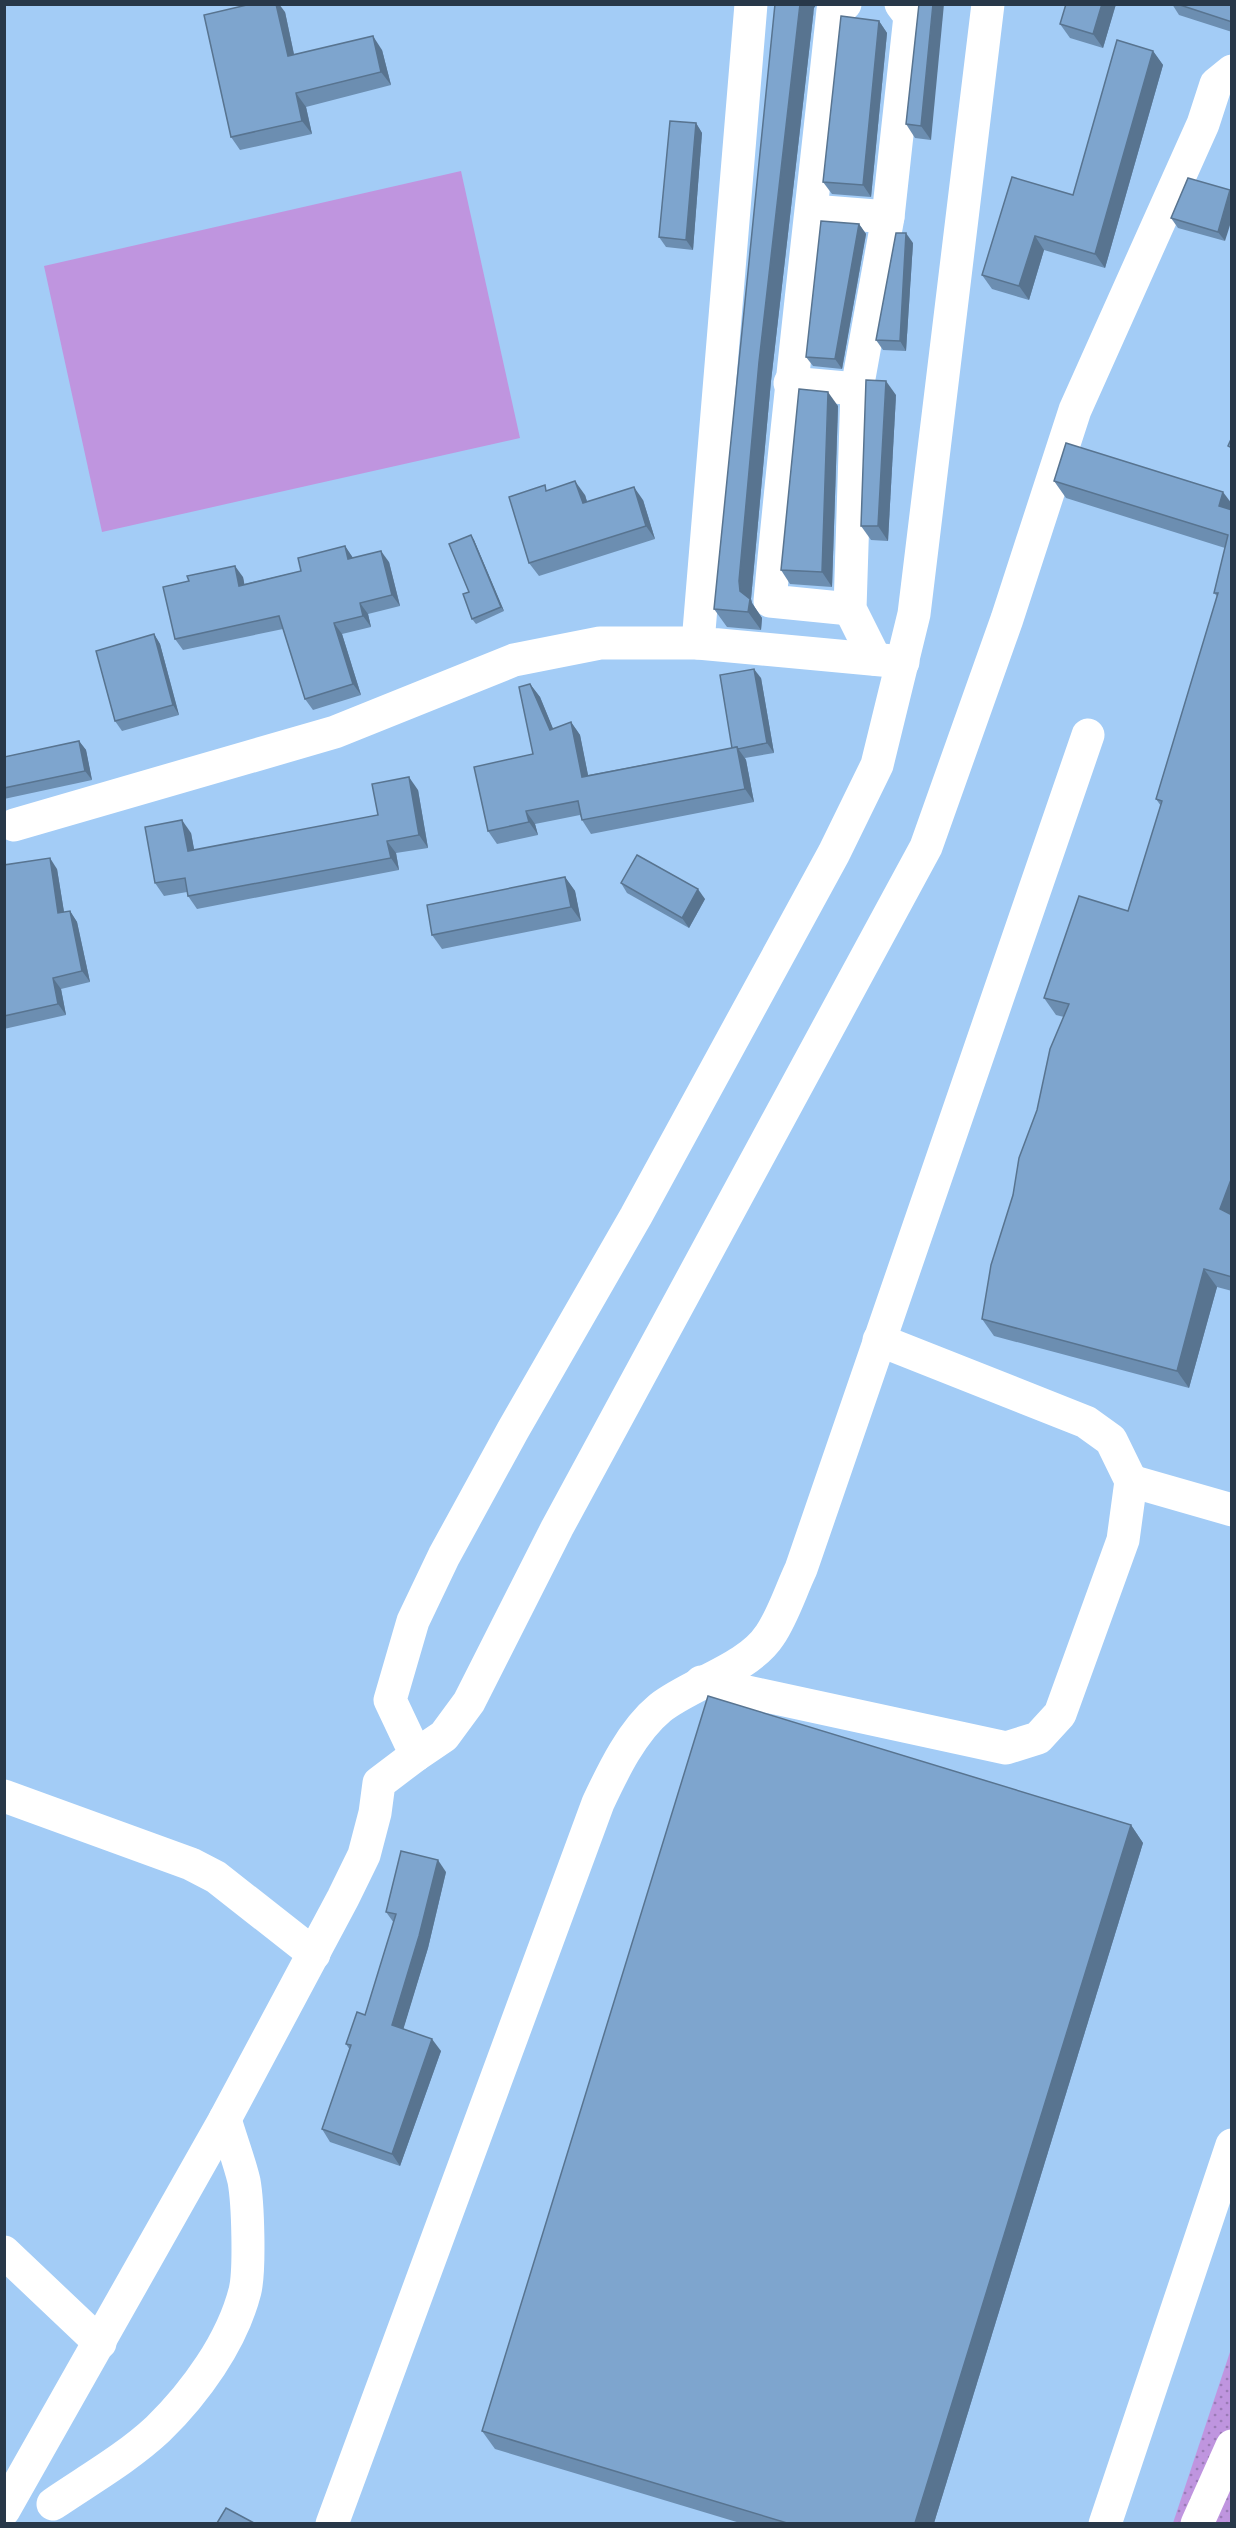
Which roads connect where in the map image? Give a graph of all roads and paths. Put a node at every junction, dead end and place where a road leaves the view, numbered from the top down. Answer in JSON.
{"nodes":[{"id":1,"x":751,"y":4,"type":"edge"},
{"id":2,"x":844,"y":4,"type":"edge"},
{"id":3,"x":901,"y":4,"type":"edge"},
{"id":4,"x":988,"y":4,"type":"edge"},
{"id":5,"x":1232,"y":71,"type":"edge"},
{"id":6,"x":812,"y":211,"type":"junction"},
{"id":7,"x":888,"y":217,"type":"junction"},
{"id":8,"x":790,"y":383,"type":"junction"},
{"id":9,"x":857,"y":389,"type":"junction"},
{"id":10,"x":849,"y":609,"type":"junction"},
{"id":11,"x":698,"y":643,"type":"junction"},
{"id":12,"x":889,"y":660,"type":"junction"},
{"id":13,"x":1088,"y":735,"type":"dead end"},
{"id":14,"x":14,"y":825,"type":"dead end"},
{"id":15,"x":879,"y":1340,"type":"junction"},
{"id":16,"x":1131,"y":1481,"type":"junction"},
{"id":17,"x":1232,"y":1510,"type":"edge"},
{"id":18,"x":701,"y":1682,"type":"junction"},
{"id":19,"x":416,"y":1755,"type":"junction"},
{"id":20,"x":4,"y":1796,"type":"edge"},
{"id":21,"x":314,"y":1954,"type":"junction"},
{"id":22,"x":225,"y":2119,"type":"junction"},
{"id":23,"x":1232,"y":2145,"type":"edge"},
{"id":24,"x":4,"y":2252,"type":"edge"},
{"id":25,"x":100,"y":2343,"type":"junction"},
{"id":26,"x":1232,"y":2446,"type":"edge"},
{"id":27,"x":53,"y":2504,"type":"dead end"},
{"id":28,"x":4,"y":2510,"type":"edge"},
{"id":29,"x":332,"y":2523,"type":"edge"},
{"id":30,"x":1105,"y":2523,"type":"edge"},
{"id":31,"x":1197,"y":2523,"type":"edge"}],
"edges":[{"from":1,"to":11,"type":"street"},
{"from":2,"to":6,"type":"street"},
{"from":3,"to":7,"type":"street"},
{"from":4,"to":12,"type":"street"},
{"from":5,"to":19,"type":"street"},
{"from":6,"to":7,"type":"street"},
{"from":6,"to":8,"type":"street"},
{"from":7,"to":9,"type":"street"},
{"from":8,"to":9,"type":"street"},
{"from":8,"to":10,"type":"street"},
{"from":9,"to":10,"type":"street"},
{"from":10,"to":12,"type":"street"},
{"from":11,"to":12,"type":"street"},
{"from":11,"to":14,"type":"street"},
{"from":12,"to":19,"type":"street"},
{"from":13,"to":15,"type":"street"},
{"from":15,"to":16,"type":"street"},
{"from":15,"to":18,"type":"street"},
{"from":16,"to":17,"type":"street"},
{"from":16,"to":18,"type":"street"},
{"from":18,"to":29,"type":"street"},
{"from":19,"to":21,"type":"street"},
{"from":20,"to":21,"type":"street"},
{"from":21,"to":22,"type":"street"},
{"from":22,"to":25,"type":"street"},
{"from":22,"to":27,"type":"street"},
{"from":23,"to":30,"type":"street"},
{"from":24,"to":25,"type":"street"},
{"from":25,"to":28,"type":"street"},
{"from":26,"to":31,"type":"street"}]}
